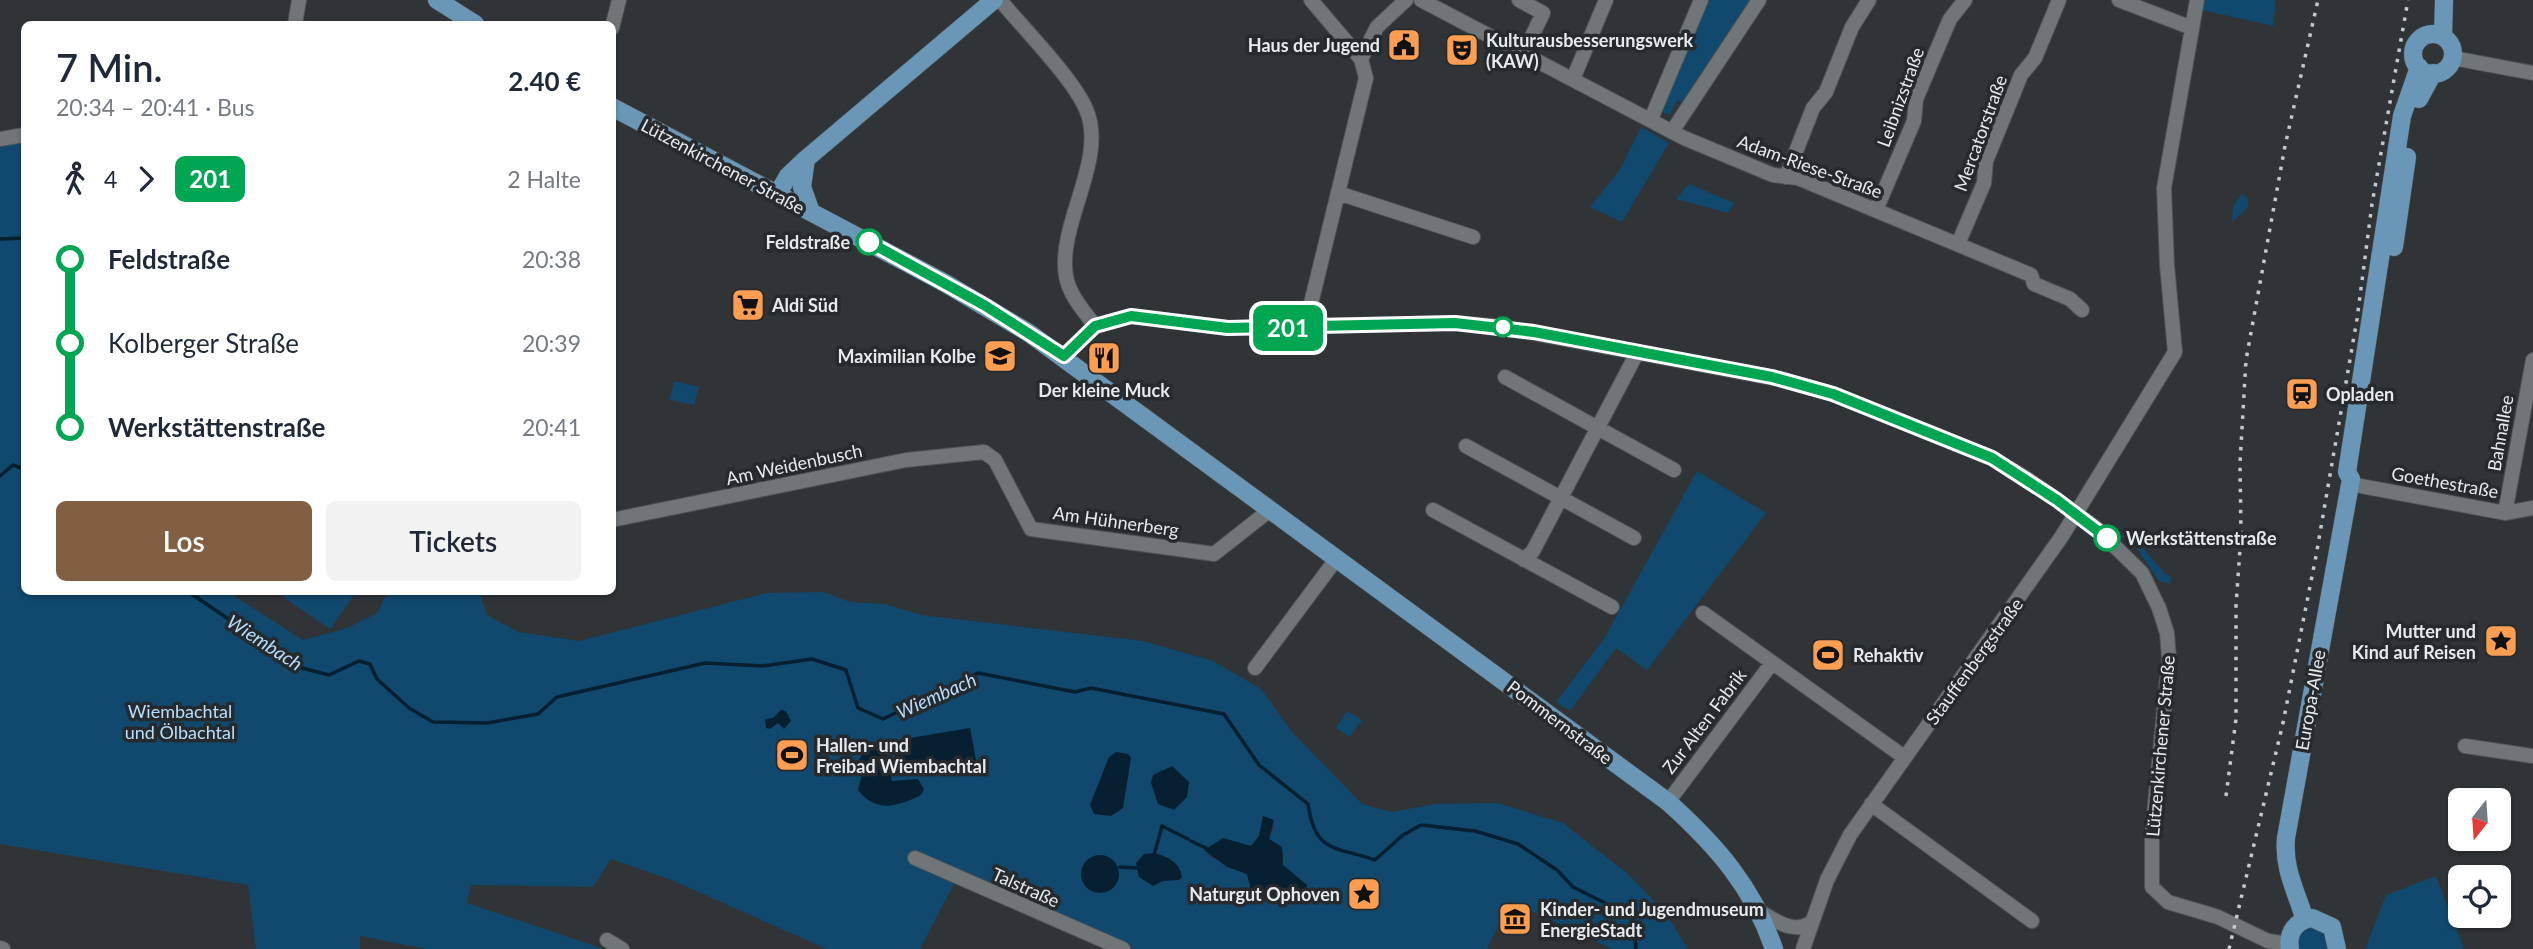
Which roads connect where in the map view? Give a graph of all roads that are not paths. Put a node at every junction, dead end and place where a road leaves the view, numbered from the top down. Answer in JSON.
{"nodes":[{"id":1,"x":299,"y":0,"type":"edge"},
{"id":2,"x":437,"y":0,"type":"edge"},
{"id":3,"x":619,"y":0,"type":"edge"},
{"id":4,"x":994,"y":0,"type":"edge"},
{"id":5,"x":1000,"y":0,"type":"edge"},
{"id":6,"x":1311,"y":0,"type":"edge"},
{"id":7,"x":1406,"y":0,"type":"edge"},
{"id":8,"x":1421,"y":0,"type":"edge"},
{"id":9,"x":1519,"y":0,"type":"edge"},
{"id":10,"x":1606,"y":0,"type":"edge"},
{"id":11,"x":1701,"y":0,"type":"edge"},
{"id":12,"x":1759,"y":0,"type":"edge"},
{"id":13,"x":1869,"y":0,"type":"edge"},
{"id":14,"x":1965,"y":0,"type":"edge"},
{"id":15,"x":2059,"y":0,"type":"edge"},
{"id":16,"x":2119,"y":0,"type":"edge"},
{"id":17,"x":2197,"y":0,"type":"edge"},
{"id":18,"x":2432,"y":0,"type":"edge"},
{"id":19,"x":2444,"y":0,"type":"edge"},
{"id":20,"x":296,"y":21,"type":"edge"},
{"id":21,"x":470,"y":21,"type":"edge"},
{"id":22,"x":614,"y":21,"type":"edge"},
{"id":23,"x":2192,"y":28,"type":"junction"},
{"id":24,"x":2436,"y":35,"type":"junction"},
{"id":25,"x":1524,"y":53,"type":"junction"},
{"id":26,"x":2453,"y":58,"type":"junction"},
{"id":27,"x":1361,"y":59,"type":"junction"},
{"id":28,"x":2426,"y":70,"type":"junction"},
{"id":29,"x":2533,"y":73,"type":"edge"},
{"id":30,"x":1573,"y":79,"type":"junction"},
{"id":31,"x":616,"y":109,"type":"edge"},
{"id":32,"x":1651,"y":120,"type":"junction"},
{"id":33,"x":1672,"y":131,"type":"junction"},
{"id":34,"x":21,"y":136,"type":"edge"},
{"id":35,"x":0,"y":139,"type":"edge"},
{"id":36,"x":806,"y":159,"type":"junction"},
{"id":37,"x":1786,"y":177,"type":"junction"},
{"id":38,"x":1338,"y":192,"type":"junction"},
{"id":39,"x":777,"y":195,"type":"junction"},
{"id":40,"x":1876,"y":210,"type":"junction"},
{"id":41,"x":811,"y":212,"type":"junction"},
{"id":42,"x":1473,"y":237,"type":"dead end"},
{"id":43,"x":1958,"y":244,"type":"junction"},
{"id":44,"x":2082,"y":310,"type":"dead end"},
{"id":45,"x":1095,"y":326,"type":"junction"},
{"id":46,"x":1304,"y":328,"type":"junction"},
{"id":47,"x":1637,"y":353,"type":"junction"},
{"id":48,"x":1064,"y":356,"type":"junction"},
{"id":49,"x":2533,"y":360,"type":"edge"},
{"id":50,"x":1505,"y":377,"type":"dead end"},
{"id":51,"x":1598,"y":430,"type":"junction"},
{"id":52,"x":1466,"y":446,"type":"dead end"},
{"id":53,"x":984,"y":452,"type":"joint"},
{"id":54,"x":1674,"y":470,"type":"dead end"},
{"id":55,"x":2351,"y":482,"type":"junction"},
{"id":56,"x":1561,"y":498,"type":"junction"},
{"id":57,"x":2533,"y":508,"type":"edge"},
{"id":58,"x":1271,"y":509,"type":"junction"},
{"id":59,"x":1433,"y":510,"type":"dead end"},
{"id":60,"x":2505,"y":513,"type":"junction"},
{"id":61,"x":2074,"y":516,"type":"junction"},
{"id":62,"x":616,"y":519,"type":"edge"},
{"id":63,"x":1634,"y":538,"type":"dead end"},
{"id":64,"x":1337,"y":558,"type":"junction"},
{"id":65,"x":1524,"y":560,"type":"junction"},
{"id":66,"x":1612,"y":607,"type":"dead end"},
{"id":67,"x":1703,"y":613,"type":"dead end"},
{"id":68,"x":1772,"y":663,"type":"junction"},
{"id":69,"x":1255,"y":668,"type":"dead end"},
{"id":70,"x":2465,"y":746,"type":"dead end"},
{"id":71,"x":1904,"y":757,"type":"junction"},
{"id":72,"x":2533,"y":757,"type":"edge"},
{"id":73,"x":1668,"y":803,"type":"junction"},
{"id":74,"x":1871,"y":804,"type":"junction"},
{"id":75,"x":915,"y":858,"type":"dead end"},
{"id":76,"x":1759,"y":911,"type":"junction"},
{"id":77,"x":2305,"y":920,"type":"junction"},
{"id":78,"x":2032,"y":921,"type":"dead end"},
{"id":79,"x":1812,"y":922,"type":"junction"},
{"id":80,"x":607,"y":940,"type":"dead end"},
{"id":81,"x":2290,"y":946,"type":"edge"},
{"id":82,"x":622,"y":949,"type":"edge"},
{"id":83,"x":1123,"y":949,"type":"edge"},
{"id":84,"x":1774,"y":949,"type":"edge"},
{"id":85,"x":1803,"y":949,"type":"edge"},
{"id":86,"x":2337,"y":949,"type":"edge"}],
"edges":[{"from":1,"to":20,"type":"street"},
{"from":2,"to":21,"type":"main road"},
{"from":3,"to":22,"type":"street"},
{"from":4,"to":36,"type":"main road"},
{"from":5,"to":45,"type":"street"},
{"from":6,"to":27,"type":"street"},
{"from":7,"to":27,"type":"street"},
{"from":8,"to":25,"type":"street","name":"Adam-Riese-Straße"},
{"from":9,"to":25,"type":"street"},
{"from":10,"to":30,"type":"street"},
{"from":11,"to":32,"type":"street"},
{"from":12,"to":33,"type":"street"},
{"from":13,"to":37,"type":"street"},
{"from":14,"to":40,"type":"street","name":"Leibnizstraße"},
{"from":15,"to":43,"type":"street","name":"Mercatorstraße"},
{"from":16,"to":23,"type":"street"},
{"from":17,"to":23,"type":"street"},
{"from":18,"to":24,"type":"main road"},
{"from":19,"to":24,"type":"main road"},
{"from":23,"to":61,"type":"street"},
{"from":24,"to":26,"type":"main road"},
{"from":24,"to":28,"type":"main road"},
{"from":25,"to":30,"type":"street","name":"Adam-Riese-Straße"},
{"from":26,"to":28,"type":"main road"},
{"from":26,"to":29,"type":"street"},
{"from":27,"to":38,"type":"street"},
{"from":28,"to":55,"type":"main road","name":"Europa-Allee"},
{"from":30,"to":32,"type":"street","name":"Adam-Riese-Straße"},
{"from":31,"to":39,"type":"main road","name":"Lützenkirchener Straße"},
{"from":32,"to":33,"type":"street","name":"Adam-Riese-Straße"},
{"from":33,"to":37,"type":"street","name":"Adam-Riese-Straße"},
{"from":34,"to":35,"type":"street"},
{"from":36,"to":39,"type":"main road"},
{"from":36,"to":41,"type":"main road"},
{"from":37,"to":40,"type":"street","name":"Adam-Riese-Straße"},
{"from":38,"to":42,"type":"street"},
{"from":38,"to":46,"type":"street"},
{"from":39,"to":41,"type":"main road","name":"Lützenkirchener Straße"},
{"from":40,"to":43,"type":"street","name":"Adam-Riese-Straße"},
{"from":41,"to":48,"type":"main road","name":"Lützenkirchener Straße"},
{"from":43,"to":44,"type":"street","name":"Adam-Riese-Straße"},
{"from":45,"to":46,"type":"street","name":"Lützenkirchener Straße"},
{"from":45,"to":48,"type":"street","name":"Lützenkirchener Straße"},
{"from":46,"to":47,"type":"street","name":"Lützenkirchener Straße"},
{"from":47,"to":51,"type":"street"},
{"from":47,"to":61,"type":"street","name":"Lützenkirchener Straße"},
{"from":48,"to":58,"type":"main road","name":"Pommernstraße"},
{"from":49,"to":60,"type":"street","name":"Bahnallee"},
{"from":50,"to":51,"type":"street"},
{"from":51,"to":54,"type":"street"},
{"from":51,"to":56,"type":"street"},
{"from":52,"to":56,"type":"street"},
{"from":53,"to":58,"type":"street","name":"Am Hühnerberg"},
{"from":53,"to":62,"type":"street","name":"Am Weidenbusch"},
{"from":55,"to":60,"type":"street","name":"Goethestraße"},
{"from":55,"to":77,"type":"main road","name":"Europa-Allee"},
{"from":56,"to":63,"type":"street"},
{"from":56,"to":65,"type":"street"},
{"from":57,"to":60,"type":"street","name":"Goethestraße"},
{"from":58,"to":64,"type":"main road","name":"Pommernstraße"},
{"from":59,"to":65,"type":"street"},
{"from":61,"to":71,"type":"street","name":"Stauffenbergstraße"},
{"from":61,"to":81,"type":"street","name":"Lützenkirchener Straße"},
{"from":64,"to":69,"type":"street"},
{"from":64,"to":73,"type":"main road","name":"Pommernstraße"},
{"from":65,"to":66,"type":"street"},
{"from":67,"to":68,"type":"street","name":"Zur Alten Fabrik"},
{"from":68,"to":71,"type":"street","name":"Zur Alten Fabrik"},
{"from":68,"to":73,"type":"street","name":"Zur Alten Fabrik"},
{"from":70,"to":72,"type":"street"},
{"from":71,"to":74,"type":"street","name":"Stauffenbergstraße"},
{"from":73,"to":76,"type":"main road","name":"Pommernstraße"},
{"from":74,"to":78,"type":"street"},
{"from":74,"to":79,"type":"street","name":"Stauffenbergstraße"},
{"from":75,"to":83,"type":"street","name":"Talstraße"},
{"from":76,"to":79,"type":"street"},
{"from":76,"to":84,"type":"main road"},
{"from":77,"to":81,"type":"main road"},
{"from":77,"to":86,"type":"main road"},
{"from":79,"to":85,"type":"street","name":"Stauffenbergstraße"},
{"from":80,"to":82,"type":"street"}]}
